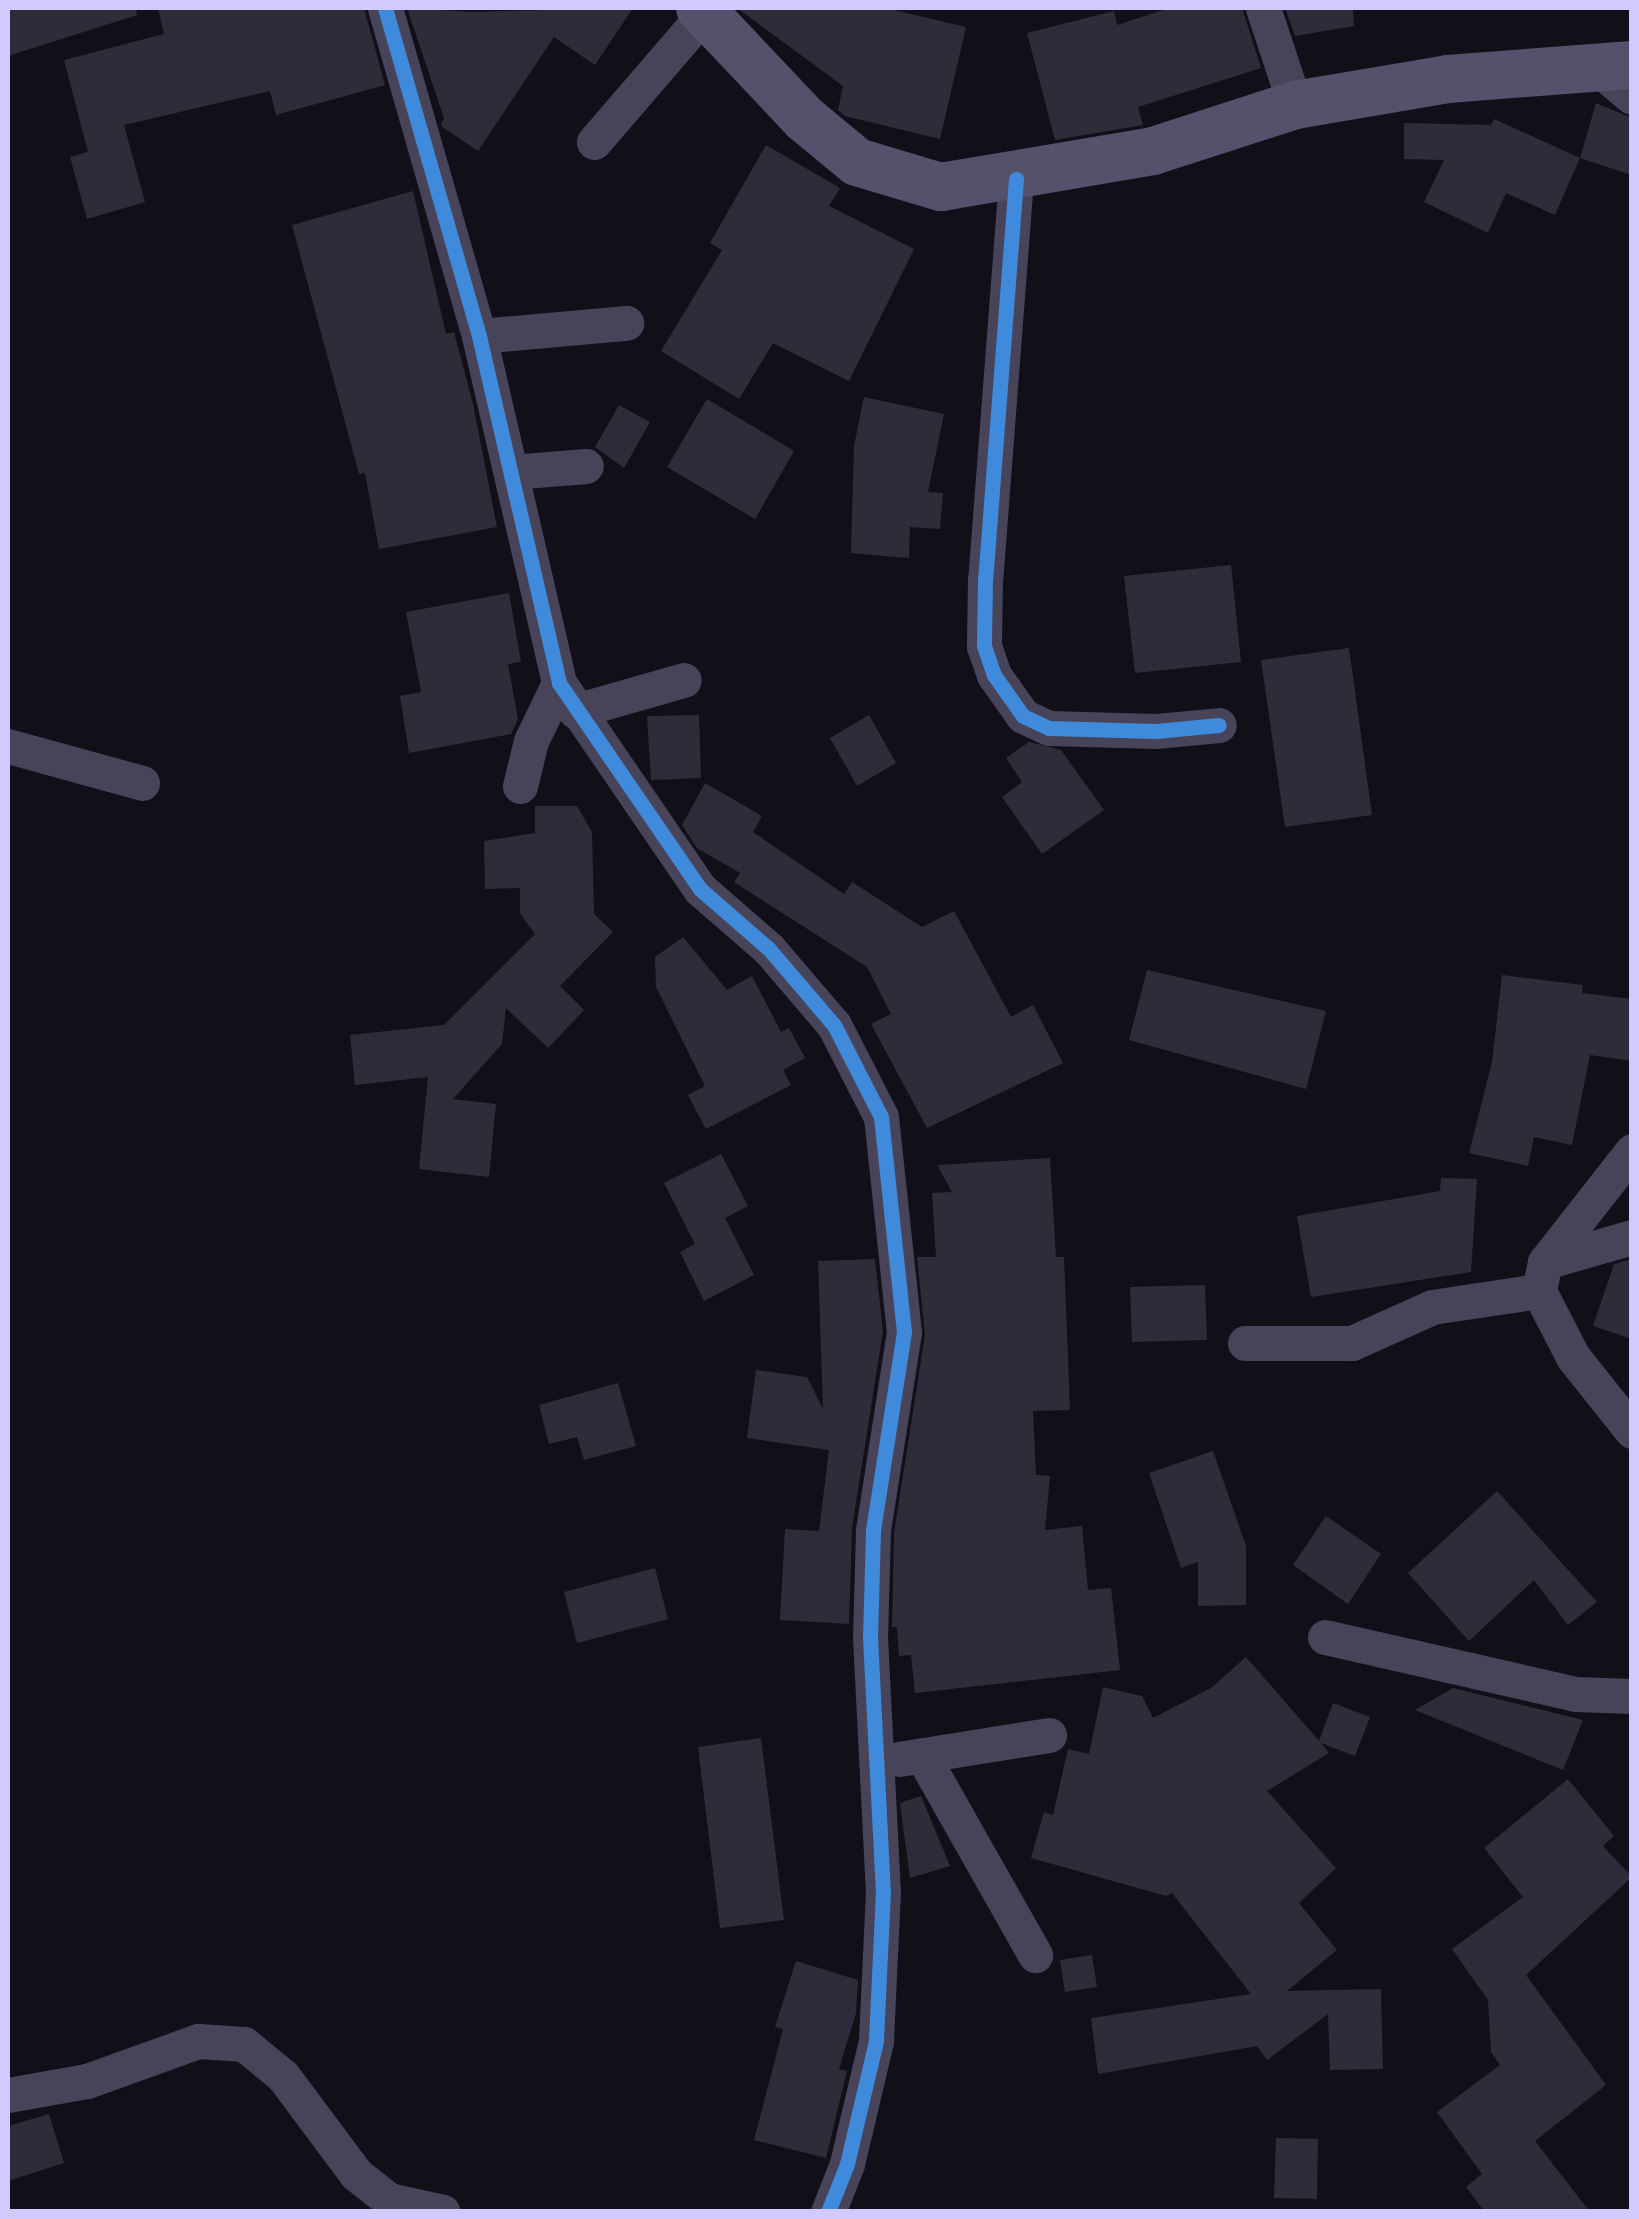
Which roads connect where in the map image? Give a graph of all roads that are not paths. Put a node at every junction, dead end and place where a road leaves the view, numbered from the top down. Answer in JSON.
{"nodes":[{"id":1,"x":385,"y":8,"type":"edge"},
{"id":2,"x":1262,"y":8,"type":"edge"},
{"id":3,"x":703,"y":10,"type":"edge"},
{"id":4,"x":1613,"y":66,"type":"edge"},
{"id":5,"x":1632,"y":97,"type":"edge"},
{"id":6,"x":1294,"y":105,"type":"junction"},
{"id":7,"x":594,"y":142,"type":"dead end"},
{"id":8,"x":1016,"y":180,"type":"junction"},
{"id":9,"x":626,"y":323,"type":"dead end"},
{"id":10,"x":479,"y":336,"type":"junction"},
{"id":11,"x":586,"y":466,"type":"dead end"},
{"id":12,"x":511,"y":472,"type":"junction"},
{"id":13,"x":684,"y":680,"type":"dead end"},
{"id":14,"x":567,"y":697,"type":"junction"},
{"id":15,"x":1219,"y":725,"type":"dead end"},
{"id":16,"x":8,"y":746,"type":"edge"},
{"id":17,"x":142,"y":783,"type":"dead end"},
{"id":18,"x":520,"y":786,"type":"dead end"},
{"id":19,"x":1632,"y":1151,"type":"edge"},
{"id":20,"x":1632,"y":1237,"type":"edge"},
{"id":21,"x":1542,"y":1276,"type":"junction"},
{"id":22,"x":1246,"y":1343,"type":"dead end"},
{"id":23,"x":1632,"y":1432,"type":"edge"},
{"id":24,"x":1325,"y":1637,"type":"dead end"},
{"id":25,"x":1632,"y":1696,"type":"edge"},
{"id":26,"x":1049,"y":1735,"type":"dead end"},
{"id":27,"x":922,"y":1756,"type":"junction"},
{"id":28,"x":874,"y":1763,"type":"junction"},
{"id":29,"x":1035,"y":1955,"type":"dead end"},
{"id":30,"x":8,"y":2095,"type":"edge"},
{"id":31,"x":443,"y":2212,"type":"edge"},
{"id":32,"x":828,"y":2212,"type":"edge"}],
"edges":[{"from":1,"to":10,"type":"street"},
{"from":2,"to":6,"type":"street"},
{"from":3,"to":7,"type":"street"},
{"from":3,"to":8,"type":"main road"},
{"from":4,"to":5,"type":"street"},
{"from":4,"to":6,"type":"main road"},
{"from":6,"to":8,"type":"main road"},
{"from":8,"to":15,"type":"street"},
{"from":9,"to":10,"type":"street"},
{"from":10,"to":12,"type":"street"},
{"from":11,"to":12,"type":"street"},
{"from":12,"to":14,"type":"street"},
{"from":13,"to":14,"type":"street"},
{"from":14,"to":18,"type":"street"},
{"from":14,"to":28,"type":"street"},
{"from":16,"to":17,"type":"street"},
{"from":19,"to":21,"type":"street"},
{"from":20,"to":21,"type":"street"},
{"from":21,"to":22,"type":"street"},
{"from":21,"to":23,"type":"street"},
{"from":24,"to":25,"type":"street"},
{"from":26,"to":27,"type":"street"},
{"from":27,"to":28,"type":"street"},
{"from":27,"to":29,"type":"street"},
{"from":28,"to":32,"type":"street"},
{"from":30,"to":31,"type":"street"}]}
